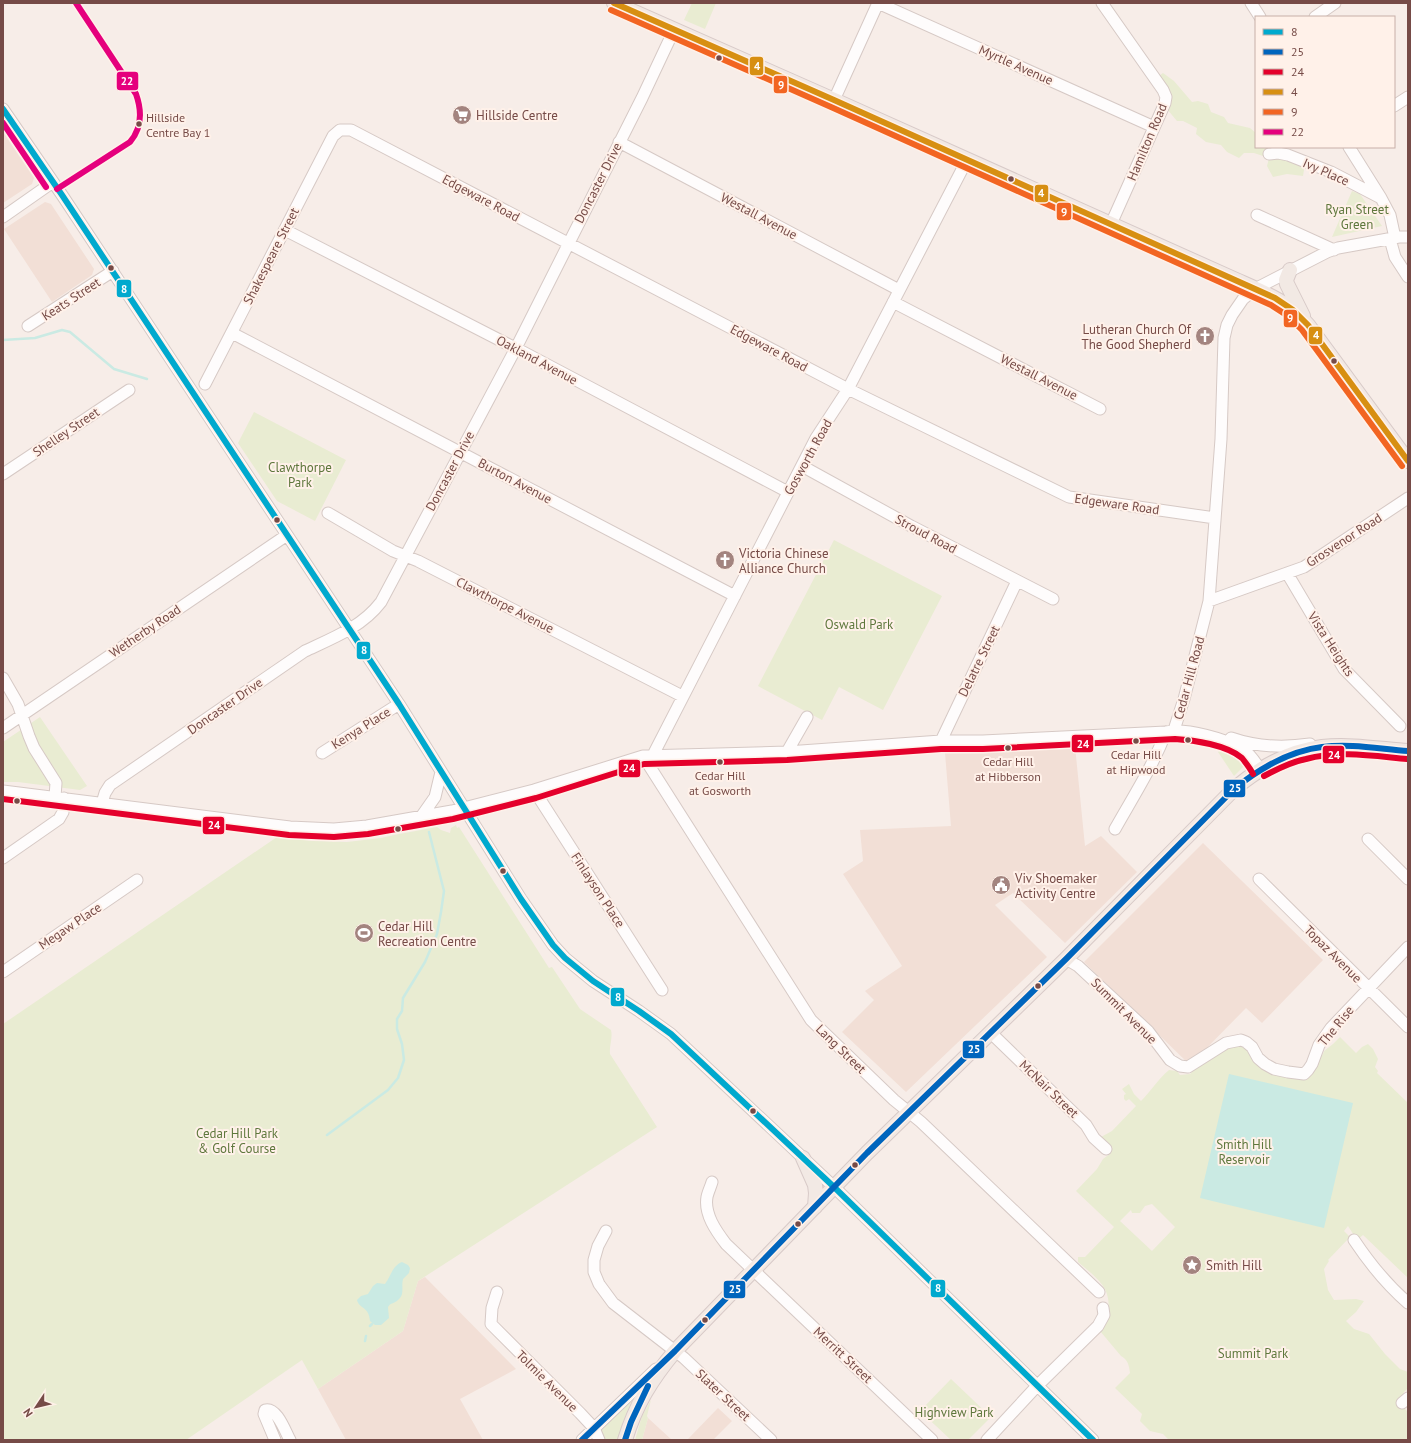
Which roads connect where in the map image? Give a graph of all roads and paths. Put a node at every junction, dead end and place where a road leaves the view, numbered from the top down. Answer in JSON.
{"nodes":[{"id":1,"x":614,"y":3,"type":"edge"},
{"id":2,"x":878,"y":3,"type":"edge"},
{"id":3,"x":1102,"y":3,"type":"edge"},
{"id":4,"x":1251,"y":3,"type":"edge"},
{"id":5,"x":1336,"y":3,"type":"edge"},
{"id":6,"x":1259,"y":16,"type":"edge"},
{"id":7,"x":1316,"y":16,"type":"edge"},
{"id":8,"x":674,"y":30,"type":"junction"},
{"id":9,"x":1408,"y":97,"type":"edge"},
{"id":10,"x":834,"y":100,"type":"junction"},
{"id":11,"x":1395,"y":105,"type":"edge"},
{"id":12,"x":3,"y":109,"type":"edge"},
{"id":13,"x":1154,"y":127,"type":"junction"},
{"id":14,"x":340,"y":130,"type":"joint"},
{"id":15,"x":619,"y":142,"type":"junction"},
{"id":16,"x":1350,"y":148,"type":"edge"},
{"id":17,"x":1269,"y":154,"type":"dead end"},
{"id":18,"x":967,"y":160,"type":"junction"},
{"id":19,"x":53,"y":182,"type":"junction"},
{"id":20,"x":1381,"y":198,"type":"junction"},
{"id":21,"x":1257,"y":216,"type":"dead end"},
{"id":22,"x":3,"y":217,"type":"edge"},
{"id":23,"x":1111,"y":224,"type":"junction"},
{"id":24,"x":285,"y":230,"type":"junction"},
{"id":25,"x":1408,"y":230,"type":"edge"},
{"id":26,"x":1398,"y":238,"type":"edge"},
{"id":27,"x":568,"y":244,"type":"junction"},
{"id":28,"x":1334,"y":250,"type":"junction"},
{"id":29,"x":1290,"y":270,"type":"junction"},
{"id":30,"x":113,"y":271,"type":"junction"},
{"id":31,"x":1408,"y":277,"type":"edge"},
{"id":32,"x":1255,"y":289,"type":"junction"},
{"id":33,"x":899,"y":290,"type":"junction"},
{"id":34,"x":893,"y":302,"type":"junction"},
{"id":35,"x":1308,"y":325,"type":"junction"},
{"id":36,"x":28,"y":326,"type":"dead end"},
{"id":37,"x":232,"y":333,"type":"junction"},
{"id":38,"x":516,"y":348,"type":"junction"},
{"id":39,"x":205,"y":384,"type":"dead end"},
{"id":40,"x":848,"y":389,"type":"junction"},
{"id":41,"x":129,"y":390,"type":"dead end"},
{"id":42,"x":1100,"y":409,"type":"dead end"},
{"id":43,"x":460,"y":452,"type":"junction"},
{"id":44,"x":1408,"y":461,"type":"edge"},
{"id":45,"x":802,"y":466,"type":"junction"},
{"id":46,"x":3,"y":474,"type":"edge"},
{"id":47,"x":788,"y":492,"type":"junction"},
{"id":48,"x":1408,"y":498,"type":"edge"},
{"id":49,"x":328,"y":513,"type":"dead end"},
{"id":50,"x":1215,"y":518,"type":"junction"},
{"id":51,"x":287,"y":535,"type":"junction"},
{"id":52,"x":405,"y":556,"type":"junction"},
{"id":53,"x":1288,"y":573,"type":"junction"},
{"id":54,"x":1017,"y":581,"type":"junction"},
{"id":55,"x":735,"y":596,"type":"junction"},
{"id":56,"x":1053,"y":599,"type":"dead end"},
{"id":57,"x":1209,"y":601,"type":"junction"},
{"id":58,"x":350,"y":630,"type":"junction"},
{"id":59,"x":3,"y":678,"type":"edge"},
{"id":60,"x":682,"y":696,"type":"junction"},
{"id":61,"x":399,"y":704,"type":"junction"},
{"id":62,"x":22,"y":715,"type":"junction"},
{"id":63,"x":807,"y":717,"type":"dead end"},
{"id":64,"x":1400,"y":726,"type":"dead end"},
{"id":65,"x":3,"y":728,"type":"edge"},
{"id":66,"x":1170,"y":731,"type":"junction"},
{"id":67,"x":1216,"y":739,"type":"junction"},
{"id":68,"x":941,"y":741,"type":"junction"},
{"id":69,"x":1341,"y":747,"type":"junction"},
{"id":70,"x":1408,"y":751,"type":"edge"},
{"id":71,"x":787,"y":752,"type":"junction"},
{"id":72,"x":322,"y":753,"type":"dead end"},
{"id":73,"x":648,"y":757,"type":"junction"},
{"id":74,"x":1260,"y":769,"type":"junction"},
{"id":75,"x":441,"y":772,"type":"junction"},
{"id":76,"x":534,"y":790,"type":"junction"},
{"id":77,"x":3,"y":791,"type":"edge"},
{"id":78,"x":60,"y":798,"type":"junction"},
{"id":79,"x":102,"y":803,"type":"junction"},
{"id":80,"x":464,"y":808,"type":"junction"},
{"id":81,"x":421,"y":817,"type":"junction"},
{"id":82,"x":1115,"y":829,"type":"dead end"},
{"id":83,"x":1368,"y":839,"type":"dead end"},
{"id":84,"x":3,"y":858,"type":"edge"},
{"id":85,"x":1408,"y":878,"type":"edge"},
{"id":86,"x":1259,"y":879,"type":"dead end"},
{"id":87,"x":137,"y":880,"type":"dead end"},
{"id":88,"x":1408,"y":948,"type":"edge"},
{"id":89,"x":1066,"y":959,"type":"junction"},
{"id":90,"x":3,"y":972,"type":"edge"},
{"id":91,"x":1368,"y":989,"type":"junction"},
{"id":92,"x":662,"y":990,"type":"dead end"},
{"id":93,"x":1408,"y":1027,"type":"edge"},
{"id":94,"x":990,"y":1032,"type":"junction"},
{"id":95,"x":1304,"y":1074,"type":"joint"},
{"id":96,"x":909,"y":1112,"type":"junction"},
{"id":97,"x":1106,"y":1149,"type":"dead end"},
{"id":98,"x":803,"y":1158,"type":"junction"},
{"id":99,"x":712,"y":1182,"type":"dead end"},
{"id":100,"x":834,"y":1187,"type":"junction"},
{"id":101,"x":815,"y":1207,"type":"junction"},
{"id":102,"x":606,"y":1231,"type":"dead end"},
{"id":103,"x":1354,"y":1240,"type":"dead end"},
{"id":104,"x":753,"y":1271,"type":"junction"},
{"id":105,"x":497,"y":1292,"type":"dead end"},
{"id":106,"x":1098,"y":1292,"type":"dead end"},
{"id":107,"x":1408,"y":1303,"type":"edge"},
{"id":108,"x":1103,"y":1308,"type":"dead end"},
{"id":109,"x":675,"y":1351,"type":"junction"},
{"id":110,"x":1037,"y":1386,"type":"junction"},
{"id":111,"x":580,"y":1413,"type":"junction"},
{"id":112,"x":594,"y":1428,"type":"junction"},
{"id":113,"x":1087,"y":1438,"type":"edge"},
{"id":114,"x":275,"y":1440,"type":"edge"},
{"id":115,"x":290,"y":1440,"type":"edge"},
{"id":116,"x":583,"y":1440,"type":"edge"},
{"id":117,"x":599,"y":1440,"type":"edge"},
{"id":118,"x":625,"y":1440,"type":"edge"},
{"id":119,"x":771,"y":1440,"type":"edge"},
{"id":120,"x":932,"y":1440,"type":"edge"},
{"id":121,"x":987,"y":1440,"type":"edge"}],
"edges":[{"from":1,"to":8,"type":"main road"},
{"from":2,"to":10,"type":"street"},
{"from":2,"to":13,"type":"street","name":"Myrtle Avenue"},
{"from":3,"to":13,"type":"street","name":"Hamilton Road"},
{"from":4,"to":6,"type":"street"},
{"from":5,"to":7,"type":"street"},
{"from":8,"to":10,"type":"main road"},
{"from":8,"to":15,"type":"street","name":"Doncaster Drive"},
{"from":9,"to":11,"type":"street"},
{"from":10,"to":18,"type":"main road"},
{"from":12,"to":19,"type":"street"},
{"from":13,"to":23,"type":"street","name":"Hamilton Road"},
{"from":14,"to":24,"type":"street","name":"Shakespeare Street"},
{"from":14,"to":27,"type":"street","name":"Edgeware Road"},
{"from":15,"to":27,"type":"street","name":"Doncaster Drive"},
{"from":15,"to":33,"type":"street","name":"Westall Avenue"},
{"from":16,"to":20,"type":"street"},
{"from":17,"to":20,"type":"street","name":"Ivy Place"},
{"from":18,"to":23,"type":"main road"},
{"from":18,"to":33,"type":"street","name":"Gosworth Road"},
{"from":19,"to":22,"type":"street"},
{"from":19,"to":30,"type":"street"},
{"from":20,"to":26,"type":"street"},
{"from":21,"to":28,"type":"street"},
{"from":23,"to":32,"type":"main road"},
{"from":24,"to":37,"type":"street","name":"Shakespeare Street"},
{"from":24,"to":38,"type":"street","name":"Oakland Avenue"},
{"from":25,"to":26,"type":"street"},
{"from":26,"to":28,"type":"street","name":"Cedar Hill Road"},
{"from":26,"to":31,"type":"street"},
{"from":27,"to":38,"type":"street","name":"Doncaster Drive"},
{"from":27,"to":40,"type":"street","name":"Edgeware Road"},
{"from":28,"to":29,"type":"street","name":"Cedar Hill Road"},
{"from":29,"to":32,"type":"street","name":"Cedar Hill Road"},
{"from":29,"to":35,"type":"main road"},
{"from":30,"to":36,"type":"street","name":"Keats Street"},
{"from":30,"to":51,"type":"street"},
{"from":32,"to":35,"type":"main road"},
{"from":32,"to":50,"type":"street","name":"Cedar Hill Road"},
{"from":33,"to":34,"type":"street","name":"Gosworth Road"},
{"from":34,"to":40,"type":"street","name":"Gosworth Road"},
{"from":34,"to":42,"type":"street","name":"Westall Avenue"},
{"from":35,"to":44,"type":"main road"},
{"from":37,"to":39,"type":"street","name":"Shakespeare Street"},
{"from":37,"to":43,"type":"street","name":"Burton Avenue"},
{"from":38,"to":43,"type":"street","name":"Doncaster Drive"},
{"from":38,"to":47,"type":"street","name":"Oakland Avenue"},
{"from":40,"to":45,"type":"street","name":"Gosworth Road"},
{"from":40,"to":50,"type":"street","name":"Edgeware Road"},
{"from":41,"to":46,"type":"street","name":"Shelley Street"},
{"from":43,"to":52,"type":"street","name":"Doncaster Drive"},
{"from":43,"to":55,"type":"street","name":"Burton Avenue"},
{"from":45,"to":47,"type":"street","name":"Gosworth Road"},
{"from":45,"to":54,"type":"street","name":"Stroud Road"},
{"from":47,"to":55,"type":"street","name":"Gosworth Road"},
{"from":48,"to":53,"type":"street","name":"Grosvenor Road"},
{"from":49,"to":52,"type":"street","name":"Clawthorpe Avenue"},
{"from":50,"to":57,"type":"street","name":"Cedar Hill Road"},
{"from":51,"to":58,"type":"street"},
{"from":51,"to":62,"type":"street","name":"Wetherby Road"},
{"from":52,"to":58,"type":"street","name":"Doncaster Drive"},
{"from":52,"to":60,"type":"street","name":"Clawthorpe Avenue"},
{"from":53,"to":57,"type":"street","name":"Grosvenor Road"},
{"from":53,"to":64,"type":"street","name":"Vista Heights"},
{"from":54,"to":56,"type":"street","name":"Stroud Road"},
{"from":54,"to":68,"type":"street","name":"Delatre Street"},
{"from":55,"to":60,"type":"street","name":"Gosworth Road"},
{"from":57,"to":66,"type":"street","name":"Cedar Hill Road"},
{"from":58,"to":61,"type":"street"},
{"from":58,"to":79,"type":"street","name":"Doncaster Drive"},
{"from":59,"to":62,"type":"street"},
{"from":60,"to":73,"type":"street","name":"Gosworth Road"},
{"from":61,"to":72,"type":"street","name":"Kenya Place"},
{"from":61,"to":75,"type":"street"},
{"from":62,"to":65,"type":"street","name":"Wetherby Road"},
{"from":62,"to":78,"type":"street"},
{"from":63,"to":71,"type":"street"},
{"from":66,"to":67,"type":"street"},
{"from":66,"to":68,"type":"street","name":"Cedar Hill Road"},
{"from":66,"to":82,"type":"street"},
{"from":67,"to":69,"type":"street"},
{"from":67,"to":74,"type":"street"},
{"from":68,"to":71,"type":"street","name":"Cedar Hill Road"},
{"from":69,"to":70,"type":"main road"},
{"from":69,"to":74,"type":"main road"},
{"from":71,"to":73,"type":"street","name":"Cedar Hill Road"},
{"from":73,"to":76,"type":"street","name":"Cedar Hill Road"},
{"from":73,"to":96,"type":"street","name":"Lang Street"},
{"from":74,"to":89,"type":"main road"},
{"from":75,"to":80,"type":"street"},
{"from":75,"to":81,"type":"street"},
{"from":76,"to":80,"type":"street","name":"Cedar Hill Road"},
{"from":76,"to":92,"type":"street","name":"Finlayson Place"},
{"from":77,"to":78,"type":"street","name":"Cedar Hill Road"},
{"from":78,"to":79,"type":"street","name":"Cedar Hill Road"},
{"from":78,"to":84,"type":"street"},
{"from":79,"to":81,"type":"street","name":"Cedar Hill Road"},
{"from":80,"to":81,"type":"street","name":"Cedar Hill Road"},
{"from":80,"to":98,"type":"street"},
{"from":83,"to":85,"type":"street"},
{"from":86,"to":91,"type":"street","name":"Topaz Avenue"},
{"from":87,"to":90,"type":"street","name":"Megaw Place"},
{"from":88,"to":91,"type":"street","name":"The Rise"},
{"from":89,"to":94,"type":"main road"},
{"from":89,"to":95,"type":"street","name":"Summit Avenue"},
{"from":91,"to":93,"type":"street","name":"Topaz Avenue"},
{"from":91,"to":95,"type":"street","name":"The Rise"},
{"from":94,"to":96,"type":"main road"},
{"from":94,"to":97,"type":"street","name":"McNair Street"},
{"from":96,"to":100,"type":"main road"},
{"from":96,"to":106,"type":"street","name":"Lang Street"},
{"from":98,"to":100,"type":"street"},
{"from":98,"to":101,"type":"main road"},
{"from":99,"to":104,"type":"street","name":"Merritt Street"},
{"from":100,"to":101,"type":"main road"},
{"from":100,"to":110,"type":"street"},
{"from":101,"to":104,"type":"main road"},
{"from":102,"to":109,"type":"street","name":"Slater Street"},
{"from":103,"to":107,"type":"street"},
{"from":104,"to":109,"type":"main road"},
{"from":104,"to":120,"type":"street","name":"Merritt Street"},
{"from":105,"to":111,"type":"street","name":"Tolmie Avenue"},
{"from":108,"to":110,"type":"street"},
{"from":109,"to":112,"type":"street"},
{"from":109,"to":118,"type":"main road"},
{"from":109,"to":119,"type":"street","name":"Slater Street"},
{"from":110,"to":113,"type":"street"},
{"from":110,"to":121,"type":"street"},
{"from":111,"to":112,"type":"street","name":"Tolmie Avenue"},
{"from":111,"to":116,"type":"street"},
{"from":112,"to":116,"type":"street"},
{"from":112,"to":117,"type":"street","name":"Tolmie Avenue"},
{"from":114,"to":115,"type":"street"}]}
